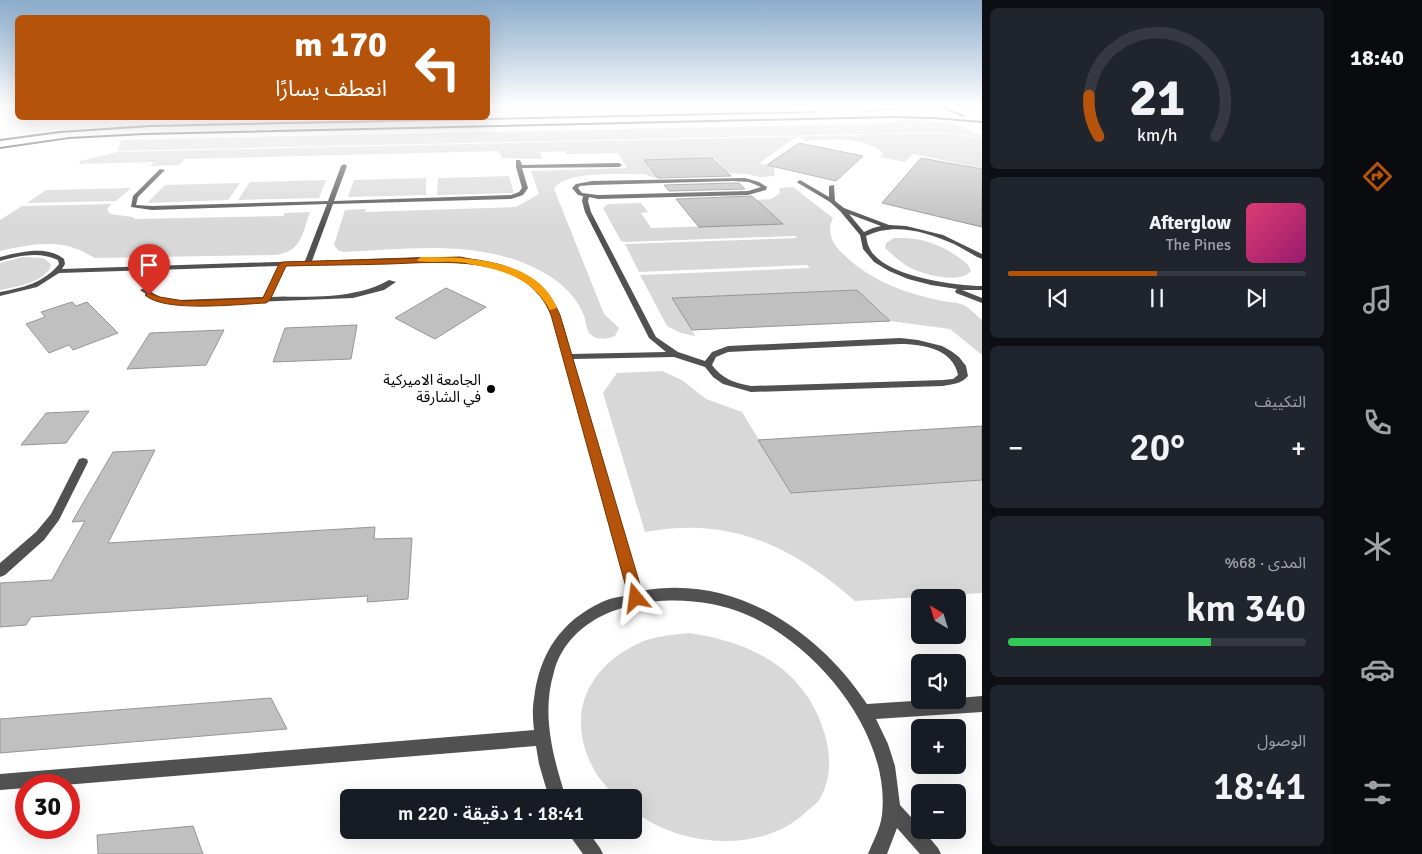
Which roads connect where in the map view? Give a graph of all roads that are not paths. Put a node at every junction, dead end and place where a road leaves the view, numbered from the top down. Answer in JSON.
{"nodes":[{"id":1,"x":620,"y":164,"type":"dead end"},
{"id":2,"x":344,"y":166,"type":"dead end"},
{"id":3,"x":162,"y":170,"type":"dead end"},
{"id":4,"x":800,"y":182,"type":"dead end"},
{"id":5,"x":832,"y":186,"type":"dead end"},
{"id":6,"x":586,"y":196,"type":"junction"},
{"id":7,"x":832,"y":201,"type":"junction"},
{"id":8,"x":331,"y":203,"type":"junction"},
{"id":9,"x":842,"y":210,"type":"junction"},
{"id":10,"x":892,"y":228,"type":"junction"},
{"id":11,"x":862,"y":235,"type":"junction"},
{"id":12,"x":982,"y":257,"type":"edge"},
{"id":13,"x":0,"y":259,"type":"edge"},
{"id":14,"x":308,"y":263,"type":"junction"},
{"id":15,"x":283,"y":264,"type":"junction"},
{"id":16,"x":58,"y":271,"type":"junction"},
{"id":17,"x":392,"y":282,"type":"dead end"},
{"id":18,"x":949,"y":288,"type":"junction"},
{"id":19,"x":982,"y":288,"type":"edge"},
{"id":20,"x":144,"y":290,"type":"dead end"},
{"id":21,"x":0,"y":294,"type":"edge"},
{"id":22,"x":266,"y":300,"type":"junction"},
{"id":23,"x":982,"y":301,"type":"edge"},
{"id":24,"x":675,"y":354,"type":"junction"},
{"id":25,"x":567,"y":357,"type":"junction"},
{"id":26,"x":708,"y":365,"type":"junction"},
{"id":27,"x":83,"y":462,"type":"dead end"},
{"id":28,"x":0,"y":571,"type":"edge"},
{"id":29,"x":636,"y":598,"type":"junction"},
{"id":30,"x":982,"y":704,"type":"edge"},
{"id":31,"x":864,"y":712,"type":"junction"},
{"id":32,"x":543,"y":737,"type":"junction"},
{"id":33,"x":0,"y":782,"type":"edge"},
{"id":34,"x":555,"y":789,"type":"edge"},
{"id":35,"x":892,"y":809,"type":"junction"},
{"id":36,"x":583,"y":839,"type":"edge"},
{"id":37,"x":594,"y":854,"type":"edge"},
{"id":38,"x":877,"y":854,"type":"edge"},
{"id":39,"x":932,"y":854,"type":"edge"}],
"edges":[{"from":1,"to":8,"type":"street"},
{"from":2,"to":8,"type":"street"},
{"from":3,"to":8,"type":"street"},
{"from":4,"to":7,"type":"street"},
{"from":5,"to":7,"type":"street"},
{"from":6,"to":6,"type":"street"},
{"from":6,"to":24,"type":"street"},
{"from":7,"to":9,"type":"street"},
{"from":8,"to":14,"type":"street"},
{"from":9,"to":10,"type":"street"},
{"from":9,"to":11,"type":"street"},
{"from":10,"to":11,"type":"street"},
{"from":10,"to":12,"type":"street"},
{"from":11,"to":18,"type":"street"},
{"from":13,"to":16,"type":"street"},
{"from":14,"to":15,"type":"street"},
{"from":14,"to":25,"type":"street"},
{"from":15,"to":16,"type":"street"},
{"from":15,"to":22,"type":"street"},
{"from":16,"to":21,"type":"street"},
{"from":17,"to":22,"type":"street"},
{"from":18,"to":19,"type":"street"},
{"from":18,"to":23,"type":"street"},
{"from":20,"to":22,"type":"street"},
{"from":24,"to":25,"type":"street"},
{"from":24,"to":26,"type":"street"},
{"from":25,"to":29,"type":"street"},
{"from":26,"to":26,"type":"street"},
{"from":27,"to":28,"type":"street"},
{"from":29,"to":31,"type":"street"},
{"from":29,"to":32,"type":"street"},
{"from":30,"to":31,"type":"street"},
{"from":31,"to":35,"type":"street"},
{"from":32,"to":33,"type":"street"},
{"from":32,"to":34,"type":"street"},
{"from":35,"to":38,"type":"street"},
{"from":35,"to":39,"type":"street"},
{"from":36,"to":37,"type":"street"}]}
